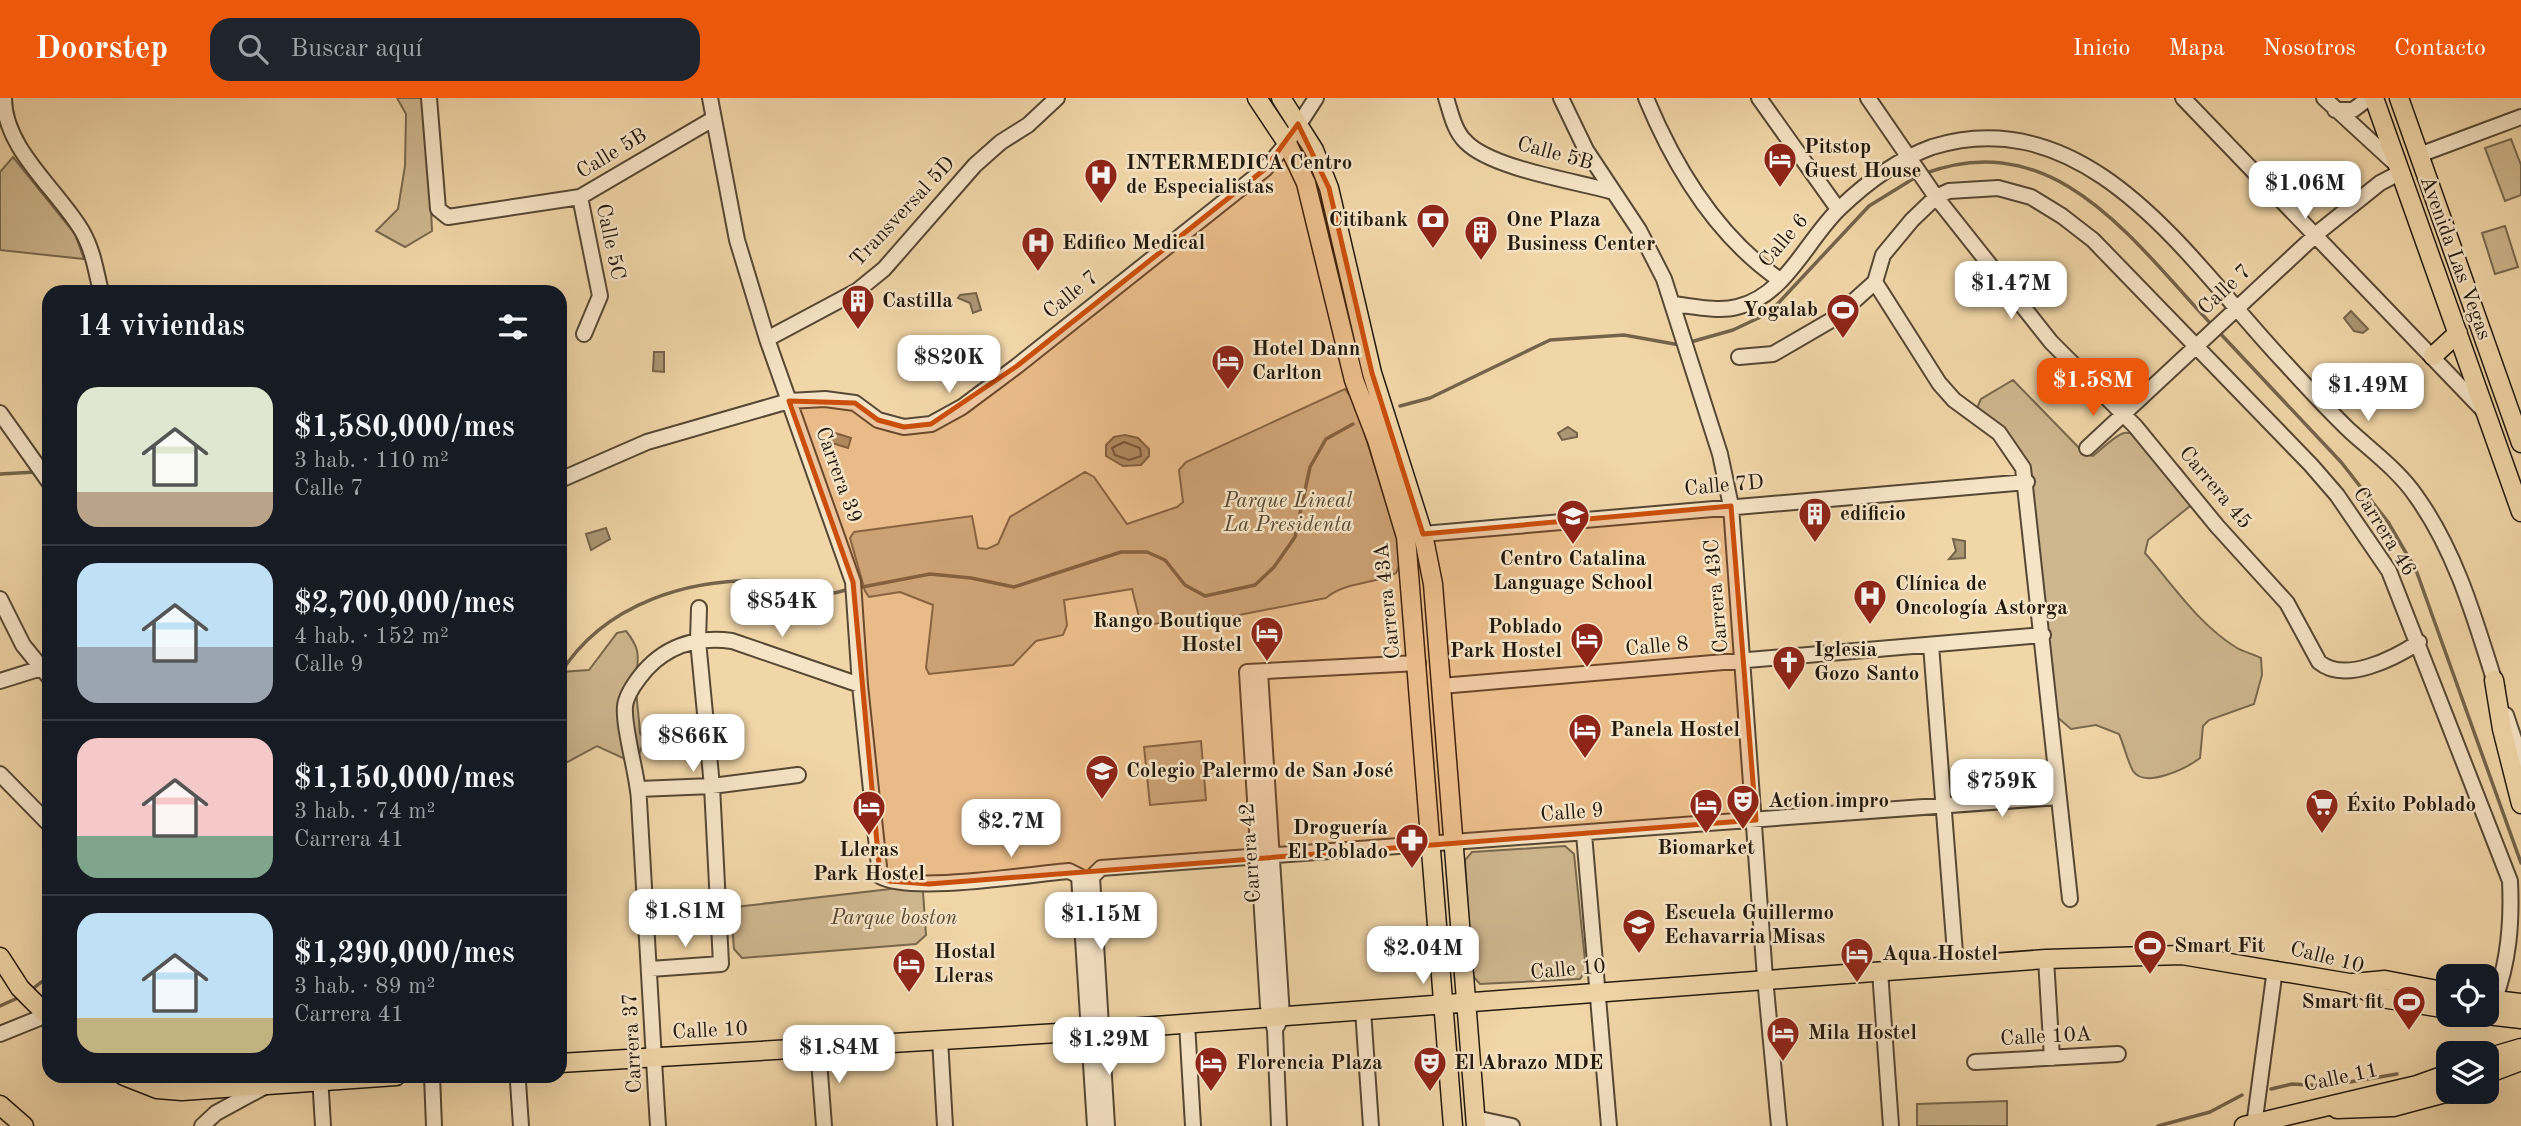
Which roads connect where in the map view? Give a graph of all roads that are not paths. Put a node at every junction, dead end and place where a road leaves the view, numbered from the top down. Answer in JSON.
{"nodes":[{"id":1,"x":4,"y":98,"type":"edge"},
{"id":2,"x":429,"y":98,"type":"edge"},
{"id":3,"x":710,"y":98,"type":"edge"},
{"id":4,"x":1058,"y":98,"type":"edge"},
{"id":5,"x":1257,"y":98,"type":"edge"},
{"id":6,"x":1281,"y":98,"type":"edge"},
{"id":7,"x":1316,"y":98,"type":"edge"},
{"id":8,"x":1446,"y":98,"type":"edge"},
{"id":9,"x":1561,"y":98,"type":"edge"},
{"id":10,"x":1646,"y":98,"type":"edge"},
{"id":11,"x":1759,"y":98,"type":"edge"},
{"id":12,"x":1868,"y":98,"type":"edge"},
{"id":13,"x":2183,"y":98,"type":"edge"},
{"id":14,"x":2323,"y":98,"type":"edge"},
{"id":15,"x":2372,"y":98,"type":"edge"},
{"id":16,"x":2399,"y":98,"type":"edge"},
{"id":17,"x":2335,"y":110,"type":"junction"},
{"id":18,"x":2521,"y":117,"type":"edge"},
{"id":19,"x":713,"y":119,"type":"junction"},
{"id":20,"x":1298,"y":124,"type":"junction"},
{"id":21,"x":1287,"y":143,"type":"junction"},
{"id":22,"x":2419,"y":155,"type":"junction"},
{"id":23,"x":1912,"y":162,"type":"junction"},
{"id":24,"x":2093,"y":167,"type":"joint"},
{"id":25,"x":2400,"y":169,"type":"junction"},
{"id":26,"x":1610,"y":191,"type":"junction"},
{"id":27,"x":1934,"y":194,"type":"junction"},
{"id":28,"x":580,"y":197,"type":"junction"},
{"id":29,"x":1838,"y":209,"type":"junction"},
{"id":30,"x":2314,"y":236,"type":"junction"},
{"id":31,"x":1780,"y":280,"type":"junction"},
{"id":32,"x":1875,"y":282,"type":"junction"},
{"id":33,"x":99,"y":285,"type":"edge"},
{"id":34,"x":2236,"y":308,"type":"junction"},
{"id":35,"x":1676,"y":311,"type":"junction"},
{"id":36,"x":2458,"y":333,"type":"junction"},
{"id":37,"x":584,"y":334,"type":"dead end"},
{"id":38,"x":767,"y":339,"type":"junction"},
{"id":39,"x":2195,"y":347,"type":"junction"},
{"id":40,"x":1739,"y":356,"type":"dead end"},
{"id":41,"x":2433,"y":356,"type":"junction"},
{"id":42,"x":789,"y":401,"type":"junction"},
{"id":43,"x":0,"y":413,"type":"edge"},
{"id":44,"x":2123,"y":413,"type":"junction"},
{"id":45,"x":2486,"y":413,"type":"junction"},
{"id":46,"x":2521,"y":443,"type":"edge"},
{"id":47,"x":2087,"y":448,"type":"dead end"},
{"id":48,"x":42,"y":472,"type":"edge"},
{"id":49,"x":567,"y":477,"type":"edge"},
{"id":50,"x":2027,"y":482,"type":"junction"},
{"id":51,"x":1731,"y":506,"type":"junction"},
{"id":52,"x":2521,"y":512,"type":"edge"},
{"id":53,"x":1423,"y":534,"type":"junction"},
{"id":54,"x":0,"y":599,"type":"edge"},
{"id":55,"x":699,"y":608,"type":"dead end"},
{"id":56,"x":2043,"y":635,"type":"junction"},
{"id":57,"x":698,"y":641,"type":"junction"},
{"id":58,"x":2419,"y":642,"type":"junction"},
{"id":59,"x":1931,"y":645,"type":"junction"},
{"id":60,"x":1743,"y":661,"type":"junction"},
{"id":61,"x":1418,"y":663,"type":"junction"},
{"id":62,"x":42,"y":665,"type":"edge"},
{"id":63,"x":42,"y":671,"type":"edge"},
{"id":64,"x":2494,"y":680,"type":"junction"},
{"id":65,"x":0,"y":681,"type":"edge"},
{"id":66,"x":860,"y":685,"type":"junction"},
{"id":67,"x":1441,"y":686,"type":"junction"},
{"id":68,"x":2521,"y":760,"type":"edge"},
{"id":69,"x":0,"y":775,"type":"edge"},
{"id":70,"x":797,"y":775,"type":"dead end"},
{"id":71,"x":712,"y":786,"type":"junction"},
{"id":72,"x":639,"y":789,"type":"junction"},
{"id":73,"x":2059,"y":797,"type":"junction"},
{"id":74,"x":2521,"y":804,"type":"edge"},
{"id":75,"x":1943,"y":805,"type":"junction"},
{"id":76,"x":42,"y":817,"type":"edge"},
{"id":77,"x":1756,"y":820,"type":"junction"},
{"id":78,"x":1584,"y":834,"type":"junction"},
{"id":79,"x":1454,"y":842,"type":"junction"},
{"id":80,"x":1430,"y":843,"type":"junction"},
{"id":81,"x":1266,"y":855,"type":"junction"},
{"id":82,"x":1085,"y":873,"type":"junction"},
{"id":83,"x":880,"y":876,"type":"joint"},
{"id":84,"x":2510,"y":881,"type":"junction"},
{"id":85,"x":2521,"y":896,"type":"edge"},
{"id":86,"x":2070,"y":900,"type":"dead end"},
{"id":87,"x":0,"y":957,"type":"edge"},
{"id":88,"x":2046,"y":959,"type":"junction"},
{"id":89,"x":1956,"y":966,"type":"junction"},
{"id":90,"x":650,"y":969,"type":"junction"},
{"id":91,"x":2276,"y":969,"type":"junction"},
{"id":92,"x":1880,"y":971,"type":"junction"},
{"id":93,"x":1765,"y":978,"type":"junction"},
{"id":94,"x":2499,"y":978,"type":"edge"},
{"id":95,"x":2349,"y":983,"type":"junction"},
{"id":96,"x":2436,"y":990,"type":"edge"},
{"id":97,"x":1597,"y":991,"type":"junction"},
{"id":98,"x":1466,"y":1002,"type":"junction"},
{"id":99,"x":1444,"y":1003,"type":"junction"},
{"id":100,"x":2521,"y":1003,"type":"edge"},
{"id":101,"x":2499,"y":1004,"type":"edge"},
{"id":102,"x":2436,"y":1007,"type":"edge"},
{"id":103,"x":2499,"y":1009,"type":"edge"},
{"id":104,"x":42,"y":1010,"type":"edge"},
{"id":105,"x":1363,"y":1010,"type":"junction"},
{"id":106,"x":42,"y":1018,"type":"edge"},
{"id":107,"x":2521,"y":1019,"type":"edge"},
{"id":108,"x":1275,"y":1021,"type":"junction"},
{"id":109,"x":1187,"y":1023,"type":"junction"},
{"id":110,"x":1094,"y":1030,"type":"junction"},
{"id":111,"x":0,"y":1034,"type":"edge"},
{"id":112,"x":940,"y":1040,"type":"junction"},
{"id":113,"x":818,"y":1047,"type":"junction"},
{"id":114,"x":2521,"y":1048,"type":"edge"},
{"id":115,"x":2118,"y":1054,"type":"dead end"},
{"id":116,"x":2499,"y":1054,"type":"edge"},
{"id":117,"x":653,"y":1057,"type":"junction"},
{"id":118,"x":2052,"y":1058,"type":"junction"},
{"id":119,"x":2521,"y":1061,"type":"edge"},
{"id":120,"x":1975,"y":1062,"type":"dead end"},
{"id":121,"x":567,"y":1063,"type":"edge"},
{"id":122,"x":2499,"y":1069,"type":"edge"},
{"id":123,"x":2436,"y":1078,"type":"edge"},
{"id":124,"x":142,"y":1083,"type":"edge"},
{"id":125,"x":206,"y":1083,"type":"edge"},
{"id":126,"x":297,"y":1083,"type":"edge"},
{"id":127,"x":320,"y":1083,"type":"edge"},
{"id":128,"x":432,"y":1083,"type":"edge"},
{"id":129,"x":518,"y":1083,"type":"edge"},
{"id":130,"x":266,"y":1087,"type":"junction"},
{"id":131,"x":2436,"y":1096,"type":"edge"},
{"id":132,"x":0,"y":1105,"type":"edge"},
{"id":133,"x":2312,"y":1107,"type":"junction"},
{"id":134,"x":1475,"y":1122,"type":"edge"},
{"id":135,"x":2251,"y":1125,"type":"edge"},
{"id":136,"x":24,"y":1126,"type":"edge"},
{"id":137,"x":202,"y":1126,"type":"edge"},
{"id":138,"x":323,"y":1126,"type":"edge"},
{"id":139,"x":434,"y":1126,"type":"edge"},
{"id":140,"x":521,"y":1126,"type":"edge"},
{"id":141,"x":658,"y":1126,"type":"edge"},
{"id":142,"x":824,"y":1126,"type":"edge"},
{"id":143,"x":944,"y":1126,"type":"edge"},
{"id":144,"x":1095,"y":1126,"type":"edge"},
{"id":145,"x":1107,"y":1126,"type":"edge"},
{"id":146,"x":1193,"y":1126,"type":"edge"},
{"id":147,"x":1279,"y":1126,"type":"edge"},
{"id":148,"x":1371,"y":1126,"type":"edge"},
{"id":149,"x":1453,"y":1126,"type":"edge"},
{"id":150,"x":1512,"y":1126,"type":"edge"},
{"id":151,"x":1609,"y":1126,"type":"edge"},
{"id":152,"x":1779,"y":1126,"type":"edge"},
{"id":153,"x":1891,"y":1126,"type":"edge"}],
"edges":[{"from":1,"to":33,"type":"street"},
{"from":2,"to":28,"type":"street","name":"Calle 5B"},
{"from":3,"to":19,"type":"street","name":"Carrera 39"},
{"from":4,"to":38,"type":"street","name":"Transversal 5D"},
{"from":5,"to":21,"type":"main road","name":"Carrera 43A"},
{"from":6,"to":20,"type":"main road","name":"Carrera 43A"},
{"from":7,"to":20,"type":"street","name":"Calle 7"},
{"from":8,"to":26,"type":"street","name":"Calle 5B"},
{"from":9,"to":26,"type":"street","name":"Carrera 43C"},
{"from":10,"to":31,"type":"street"},
{"from":11,"to":29,"type":"street"},
{"from":12,"to":23,"type":"street","name":"Carrera 45"},
{"from":13,"to":30,"type":"street"},
{"from":14,"to":17,"type":"street"},
{"from":15,"to":17,"type":"street"},
{"from":15,"to":25,"type":"main road","name":"Avenida Las Vegas"},
{"from":16,"to":22,"type":"main road","name":"Avenida Las Vegas"},
{"from":17,"to":25,"type":"street"},
{"from":18,"to":22,"type":"street"},
{"from":19,"to":28,"type":"street","name":"Calle 5B"},
{"from":19,"to":38,"type":"street","name":"Carrera 39"},
{"from":20,"to":21,"type":"street","name":"Calle 7"},
{"from":20,"to":53,"type":"main road","name":"Carrera 43A"},
{"from":21,"to":42,"type":"street","name":"Calle 7"},
{"from":21,"to":61,"type":"main road","name":"Carrera 43A"},
{"from":22,"to":46,"type":"main road","name":"Avenida Las Vegas"},
{"from":23,"to":24,"type":"street","name":"Calle 6"},
{"from":23,"to":27,"type":"street","name":"Carrera 45"},
{"from":23,"to":29,"type":"street","name":"Calle 6"},
{"from":24,"to":34,"type":"street","name":"Carrera 46"},
{"from":25,"to":30,"type":"street","name":"Calle 7"},
{"from":25,"to":36,"type":"main road","name":"Avenida Las Vegas"},
{"from":26,"to":35,"type":"street","name":"Carrera 43C"},
{"from":27,"to":32,"type":"street"},
{"from":27,"to":39,"type":"street","name":"Carrera 46"},
{"from":27,"to":44,"type":"street","name":"Carrera 45"},
{"from":28,"to":37,"type":"street","name":"Calle 5C"},
{"from":29,"to":31,"type":"street","name":"Calle 6"},
{"from":30,"to":34,"type":"street","name":"Calle 7"},
{"from":30,"to":41,"type":"street"},
{"from":31,"to":35,"type":"street","name":"Calle 6"},
{"from":32,"to":40,"type":"street"},
{"from":32,"to":50,"type":"street"},
{"from":34,"to":39,"type":"street","name":"Calle 7"},
{"from":34,"to":64,"type":"street","name":"Carrera 46"},
{"from":35,"to":51,"type":"street","name":"Carrera 43C"},
{"from":36,"to":41,"type":"main road"},
{"from":36,"to":45,"type":"main road","name":"Avenida Las Vegas"},
{"from":38,"to":42,"type":"street","name":"Carrera 39"},
{"from":39,"to":44,"type":"street","name":"Calle 7"},
{"from":39,"to":58,"type":"street","name":"Carrera 46"},
{"from":41,"to":45,"type":"street"},
{"from":42,"to":49,"type":"street","name":"Calle 7"},
{"from":42,"to":66,"type":"street","name":"Carrera 39"},
{"from":43,"to":48,"type":"street"},
{"from":44,"to":47,"type":"street","name":"Calle 7"},
{"from":44,"to":58,"type":"street","name":"Carrera 45"},
{"from":45,"to":52,"type":"main road","name":"Avenida Las Vegas"},
{"from":50,"to":51,"type":"street","name":"Calle 7D"},
{"from":50,"to":56,"type":"street"},
{"from":51,"to":53,"type":"street","name":"Calle 7D"},
{"from":51,"to":60,"type":"street","name":"Carrera 43C"},
{"from":53,"to":67,"type":"main road","name":"Carrera 43A"},
{"from":54,"to":62,"type":"street"},
{"from":55,"to":57,"type":"street"},
{"from":56,"to":59,"type":"street","name":"Calle 8"},
{"from":56,"to":73,"type":"street"},
{"from":57,"to":66,"type":"street"},
{"from":57,"to":71,"type":"street"},
{"from":57,"to":72,"type":"street","name":"Carrera 37"},
{"from":58,"to":84,"type":"street","name":"Carrera 46"},
{"from":59,"to":60,"type":"street","name":"Calle 8"},
{"from":59,"to":75,"type":"street"},
{"from":60,"to":67,"type":"street","name":"Calle 8"},
{"from":60,"to":77,"type":"street","name":"Carrera 43C"},
{"from":61,"to":80,"type":"main road","name":"Carrera 43A"},
{"from":61,"to":81,"type":"street","name":"Carrera 42"},
{"from":63,"to":65,"type":"street"},
{"from":64,"to":68,"type":"street","name":"Carrera 46"},
{"from":64,"to":74,"type":"main road"},
{"from":66,"to":83,"type":"street","name":"Carrera 39"},
{"from":67,"to":79,"type":"main road","name":"Carrera 43A"},
{"from":69,"to":76,"type":"street"},
{"from":70,"to":71,"type":"street"},
{"from":71,"to":72,"type":"street"},
{"from":71,"to":90,"type":"street"},
{"from":72,"to":90,"type":"street","name":"Carrera 37"},
{"from":73,"to":75,"type":"street","name":"Calle 9"},
{"from":73,"to":86,"type":"street"},
{"from":75,"to":77,"type":"street","name":"Calle 9"},
{"from":75,"to":89,"type":"street"},
{"from":77,"to":78,"type":"street","name":"Calle 9"},
{"from":77,"to":93,"type":"street","name":"Carrera 43C"},
{"from":78,"to":79,"type":"street","name":"Calle 9"},
{"from":78,"to":97,"type":"street"},
{"from":79,"to":80,"type":"street","name":"Calle 9"},
{"from":79,"to":98,"type":"main road","name":"Carrera 43A"},
{"from":80,"to":81,"type":"street","name":"Calle 9"},
{"from":80,"to":99,"type":"main road","name":"Carrera 43A"},
{"from":81,"to":82,"type":"street","name":"Calle 9"},
{"from":81,"to":108,"type":"street","name":"Carrera 42"},
{"from":82,"to":83,"type":"street","name":"Calle 9"},
{"from":82,"to":110,"type":"street"},
{"from":84,"to":85,"type":"street"},
{"from":84,"to":94,"type":"street","name":"Carrera 46"},
{"from":87,"to":104,"type":"main road"},
{"from":88,"to":89,"type":"main road","name":"Calle 10"},
{"from":88,"to":91,"type":"main road","name":"Calle 10"},
{"from":88,"to":118,"type":"street"},
{"from":89,"to":92,"type":"main road","name":"Calle 10"},
{"from":90,"to":117,"type":"street","name":"Carrera 37"},
{"from":91,"to":95,"type":"main road","name":"Calle 10"},
{"from":91,"to":135,"type":"street"},
{"from":92,"to":93,"type":"main road","name":"Calle 10"},
{"from":92,"to":153,"type":"street"},
{"from":93,"to":97,"type":"main road","name":"Calle 10"},
{"from":93,"to":152,"type":"street","name":"Carrera 43C"},
{"from":95,"to":96,"type":"main road"},
{"from":95,"to":102,"type":"main road","name":"Calle 10"},
{"from":97,"to":98,"type":"main road","name":"Calle 10"},
{"from":97,"to":151,"type":"street"},
{"from":98,"to":99,"type":"main road","name":"Calle 10"},
{"from":98,"to":134,"type":"main road","name":"Carrera 43A"},
{"from":99,"to":105,"type":"main road","name":"Calle 10"},
{"from":99,"to":149,"type":"main road","name":"Carrera 43A"},
{"from":100,"to":101,"type":"main road"},
{"from":103,"to":107,"type":"main road"},
{"from":105,"to":108,"type":"main road","name":"Calle 10"},
{"from":105,"to":148,"type":"street"},
{"from":106,"to":111,"type":"street"},
{"from":108,"to":109,"type":"main road","name":"Calle 10"},
{"from":108,"to":147,"type":"street","name":"Carrera 42"},
{"from":109,"to":110,"type":"main road","name":"Calle 10"},
{"from":109,"to":146,"type":"street"},
{"from":110,"to":112,"type":"main road","name":"Calle 10"},
{"from":110,"to":144,"type":"street"},
{"from":110,"to":145,"type":"street"},
{"from":112,"to":113,"type":"main road","name":"Calle 10"},
{"from":112,"to":143,"type":"street"},
{"from":113,"to":117,"type":"main road","name":"Calle 10"},
{"from":113,"to":142,"type":"street"},
{"from":114,"to":116,"type":"main road"},
{"from":115,"to":118,"type":"street","name":"Calle 10A"},
{"from":117,"to":121,"type":"main road","name":"Calle 10"},
{"from":117,"to":141,"type":"street","name":"Carrera 37"},
{"from":118,"to":120,"type":"street","name":"Calle 10A"},
{"from":119,"to":122,"type":"main road"},
{"from":123,"to":133,"type":"main road","name":"Calle 11"},
{"from":124,"to":125,"type":"main road"},
{"from":125,"to":130,"type":"main road"},
{"from":126,"to":130,"type":"main road"},
{"from":127,"to":138,"type":"street"},
{"from":128,"to":139,"type":"street"},
{"from":129,"to":140,"type":"street"},
{"from":130,"to":137,"type":"street"},
{"from":131,"to":133,"type":"main road"},
{"from":132,"to":136,"type":"main road"},
{"from":133,"to":135,"type":"main road","name":"Calle 11"},
{"from":134,"to":150,"type":"street"}]}
